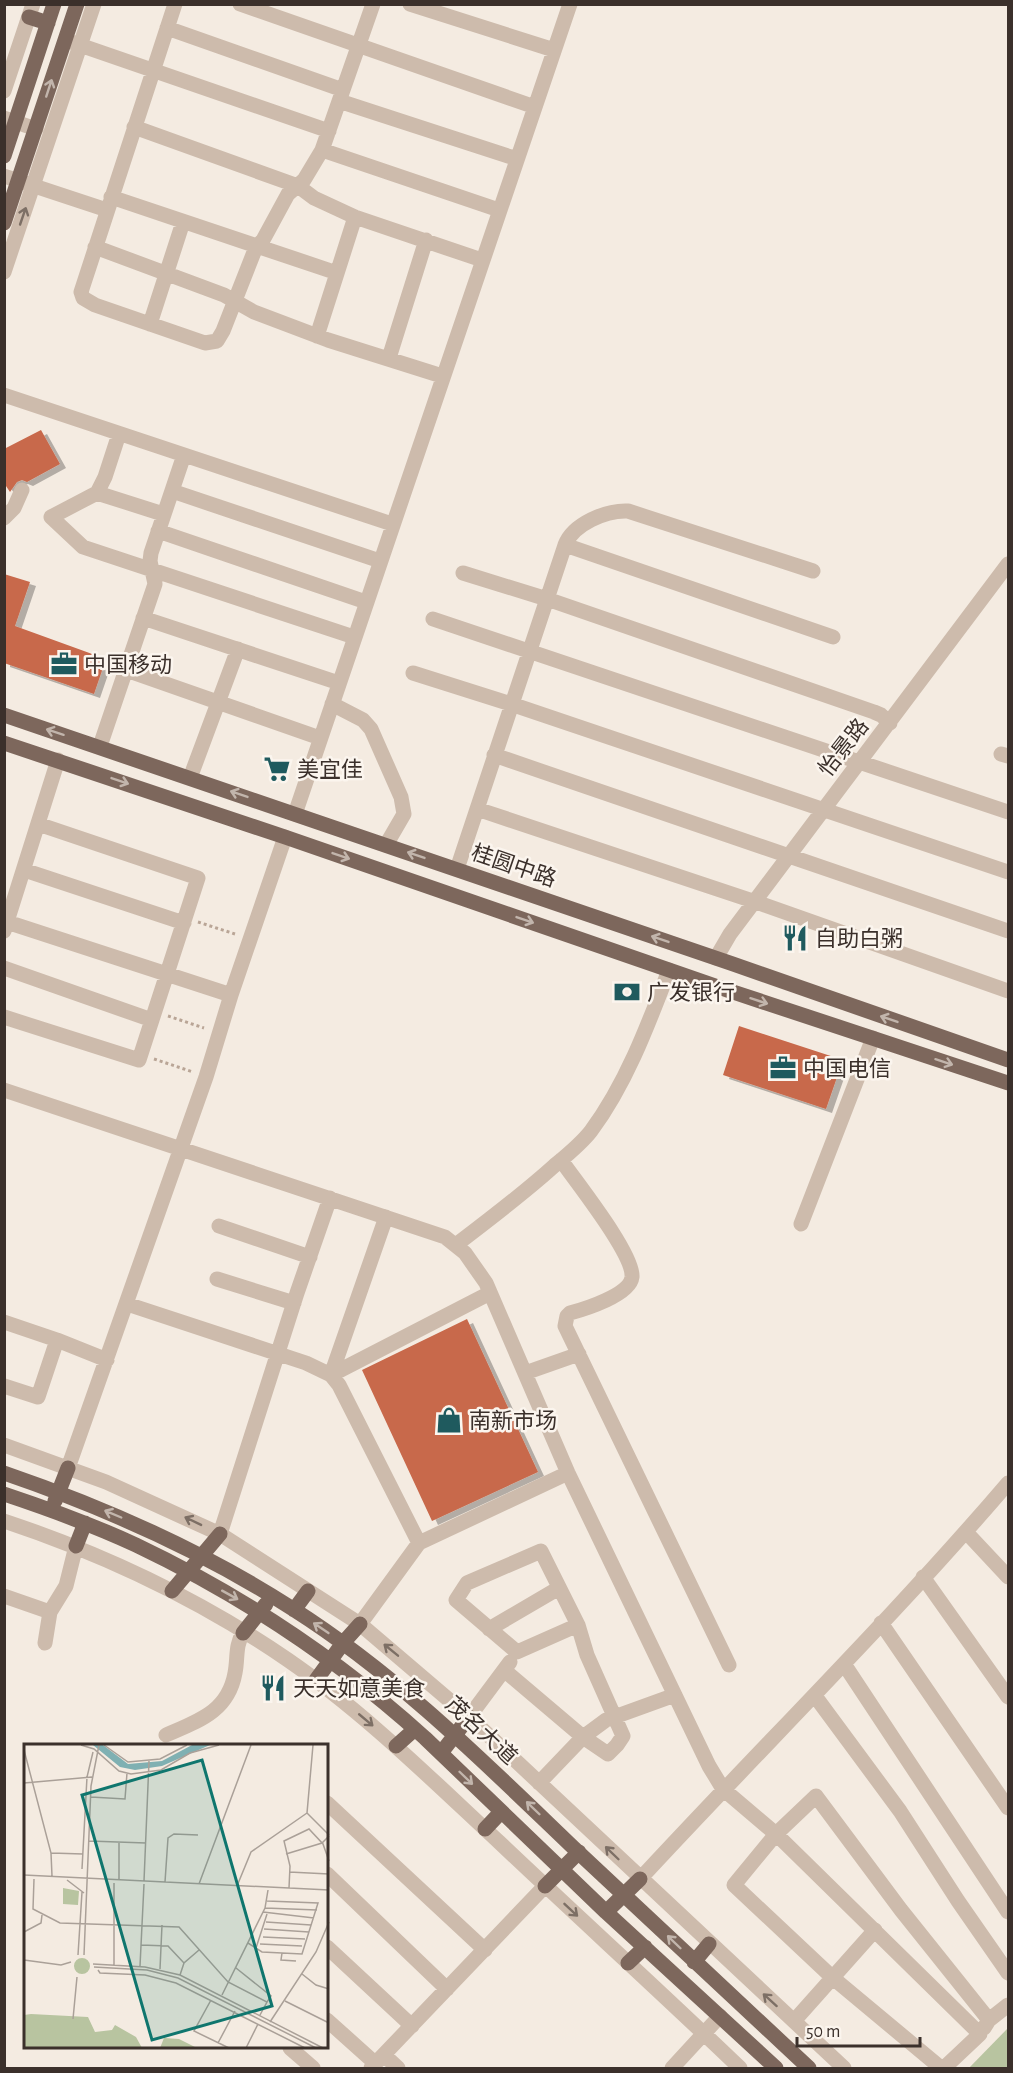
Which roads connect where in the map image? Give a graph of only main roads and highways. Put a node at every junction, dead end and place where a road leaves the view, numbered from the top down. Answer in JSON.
{"nodes":[{"id":1,"x":54,"y":4,"type":"edge"},
{"id":2,"x":77,"y":4,"type":"edge"},
{"id":3,"x":31,"y":11,"type":"edge"},
{"id":4,"x":48,"y":23,"type":"junction"},
{"id":5,"x":9,"y":120,"type":"edge"},
{"id":6,"x":4,"y":156,"type":"edge"},
{"id":7,"x":19,"y":180,"type":"edge"},
{"id":8,"x":4,"y":223,"type":"edge"},
{"id":9,"x":4,"y":715,"type":"edge"},
{"id":10,"x":4,"y":743,"type":"edge"},
{"id":11,"x":295,"y":814,"type":"junction"},
{"id":12,"x":285,"y":837,"type":"junction"},
{"id":13,"x":716,"y":958,"type":"junction"},
{"id":14,"x":704,"y":981,"type":"junction"},
{"id":15,"x":1007,"y":1057,"type":"edge"},
{"id":16,"x":1008,"y":1083,"type":"edge"},
{"id":17,"x":68,"y":1468,"type":"road end"},
{"id":18,"x":4,"y":1473,"type":"edge"},
{"id":19,"x":58,"y":1492,"type":"junction"},
{"id":20,"x":4,"y":1494,"type":"edge"},
{"id":21,"x":51,"y":1510,"type":"junction"},
{"id":22,"x":85,"y":1523,"type":"junction"},
{"id":23,"x":220,"y":1534,"type":"road end"},
{"id":24,"x":76,"y":1546,"type":"road end"},
{"id":25,"x":202,"y":1556,"type":"junction"},
{"id":26,"x":188,"y":1571,"type":"junction"},
{"id":27,"x":308,"y":1590,"type":"road end"},
{"id":28,"x":172,"y":1591,"type":"road end"},
{"id":29,"x":272,"y":1596,"type":"junction"},
{"id":30,"x":294,"y":1610,"type":"junction"},
{"id":31,"x":259,"y":1612,"type":"junction"},
{"id":32,"x":360,"y":1624,"type":"road end"},
{"id":33,"x":243,"y":1633,"type":"road end"},
{"id":34,"x":343,"y":1643,"type":"junction"},
{"id":35,"x":330,"y":1660,"type":"junction"},
{"id":36,"x":316,"y":1680,"type":"road end"},
{"id":37,"x":469,"y":1717,"type":"road end"},
{"id":38,"x":415,"y":1729,"type":"junction"},
{"id":39,"x":456,"y":1735,"type":"junction"},
{"id":40,"x":396,"y":1746,"type":"road end"},
{"id":41,"x":441,"y":1753,"type":"junction"},
{"id":42,"x":501,"y":1812,"type":"junction"},
{"id":43,"x":485,"y":1829,"type":"road end"},
{"id":44,"x":579,"y":1852,"type":"junction"},
{"id":45,"x":561,"y":1869,"type":"junction"},
{"id":46,"x":640,"y":1879,"type":"road end"},
{"id":47,"x":545,"y":1886,"type":"road end"},
{"id":48,"x":624,"y":1894,"type":"junction"},
{"id":49,"x":606,"y":1912,"type":"junction"},
{"id":50,"x":709,"y":1944,"type":"road end"},
{"id":51,"x":645,"y":1947,"type":"junction"},
{"id":52,"x":694,"y":1962,"type":"junction"},
{"id":53,"x":628,"y":1963,"type":"road end"},
{"id":54,"x":735,"y":2001,"type":"junction"},
{"id":55,"x":720,"y":2016,"type":"junction"},
{"id":56,"x":776,"y":2068,"type":"edge"},
{"id":57,"x":809,"y":2068,"type":"edge"}],
"edges":[{"from":1,"to":4,"type":"main road"},
{"from":7,"to":2,"type":"main road","one_way":true},
{"from":3,"to":4,"type":"main road"},
{"from":4,"to":5,"type":"main road"},
{"from":5,"to":6,"type":"main road"},
{"from":7,"to":8,"type":"main road"},
{"from":11,"to":9,"type":"main road","name":"桂圆中路","one_way":true},
{"from":10,"to":12,"type":"main road","one_way":true},
{"from":11,"to":12,"type":"main road"},
{"from":13,"to":11,"type":"main road","name":"桂圆中路","one_way":true},
{"from":12,"to":14,"type":"main road","one_way":true},
{"from":13,"to":14,"type":"main road"},
{"from":15,"to":13,"type":"main road","name":"桂圆中路","one_way":true},
{"from":14,"to":16,"type":"main road","one_way":true},
{"from":17,"to":19,"type":"main road"},
{"from":18,"to":19,"type":"main road","name":"茂名大道"},
{"from":19,"to":21,"type":"main road"},
{"from":25,"to":19,"type":"main road","name":"茂名大道","one_way":true},
{"from":20,"to":21,"type":"main road","name":"茂名大道"},
{"from":21,"to":22,"type":"main road","name":"茂名大道"},
{"from":22,"to":24,"type":"main road"},
{"from":22,"to":26,"type":"main road","name":"茂名大道"},
{"from":23,"to":25,"type":"main road"},
{"from":25,"to":26,"type":"main road"},
{"from":25,"to":29,"type":"main road","name":"茂名大道"},
{"from":26,"to":28,"type":"main road"},
{"from":26,"to":31,"type":"main road","name":"茂名大道","one_way":true},
{"from":27,"to":30,"type":"main road"},
{"from":29,"to":30,"type":"main road","name":"茂名大道"},
{"from":29,"to":31,"type":"main road"},
{"from":34,"to":30,"type":"main road","name":"茂名大道","one_way":true},
{"from":31,"to":33,"type":"main road"},
{"from":31,"to":35,"type":"main road","name":"茂名大道"},
{"from":32,"to":34,"type":"main road"},
{"from":34,"to":35,"type":"main road"},
{"from":34,"to":39,"type":"main road","name":"茂名大道"},
{"from":35,"to":36,"type":"main road"},
{"from":35,"to":38,"type":"main road","name":"茂名大道"},
{"from":37,"to":39,"type":"main road"},
{"from":38,"to":40,"type":"main road"},
{"from":38,"to":41,"type":"main road","name":"茂名大道"},
{"from":39,"to":41,"type":"main road"},
{"from":44,"to":39,"type":"main road","name":"茂名大道","one_way":true},
{"from":41,"to":42,"type":"main road","name":"茂名大道","one_way":true},
{"from":42,"to":43,"type":"main road"},
{"from":42,"to":45,"type":"main road","name":"茂名大道"},
{"from":44,"to":45,"type":"main road"},
{"from":44,"to":48,"type":"main road","name":"茂名大道"},
{"from":45,"to":47,"type":"main road"},
{"from":45,"to":49,"type":"main road","name":"茂名大道"},
{"from":46,"to":48,"type":"main road"},
{"from":48,"to":49,"type":"main road"},
{"from":52,"to":48,"type":"main road","name":"茂名大道","one_way":true},
{"from":49,"to":51,"type":"main road","name":"茂名大道"},
{"from":50,"to":52,"type":"main road"},
{"from":51,"to":53,"type":"main road"},
{"from":51,"to":55,"type":"main road","name":"茂名大道"},
{"from":52,"to":54,"type":"main road","name":"茂名大道"},
{"from":54,"to":55,"type":"main road"},
{"from":54,"to":57,"type":"main road","name":"茂名大道"},
{"from":55,"to":56,"type":"main road","name":"茂名大道"}]}
